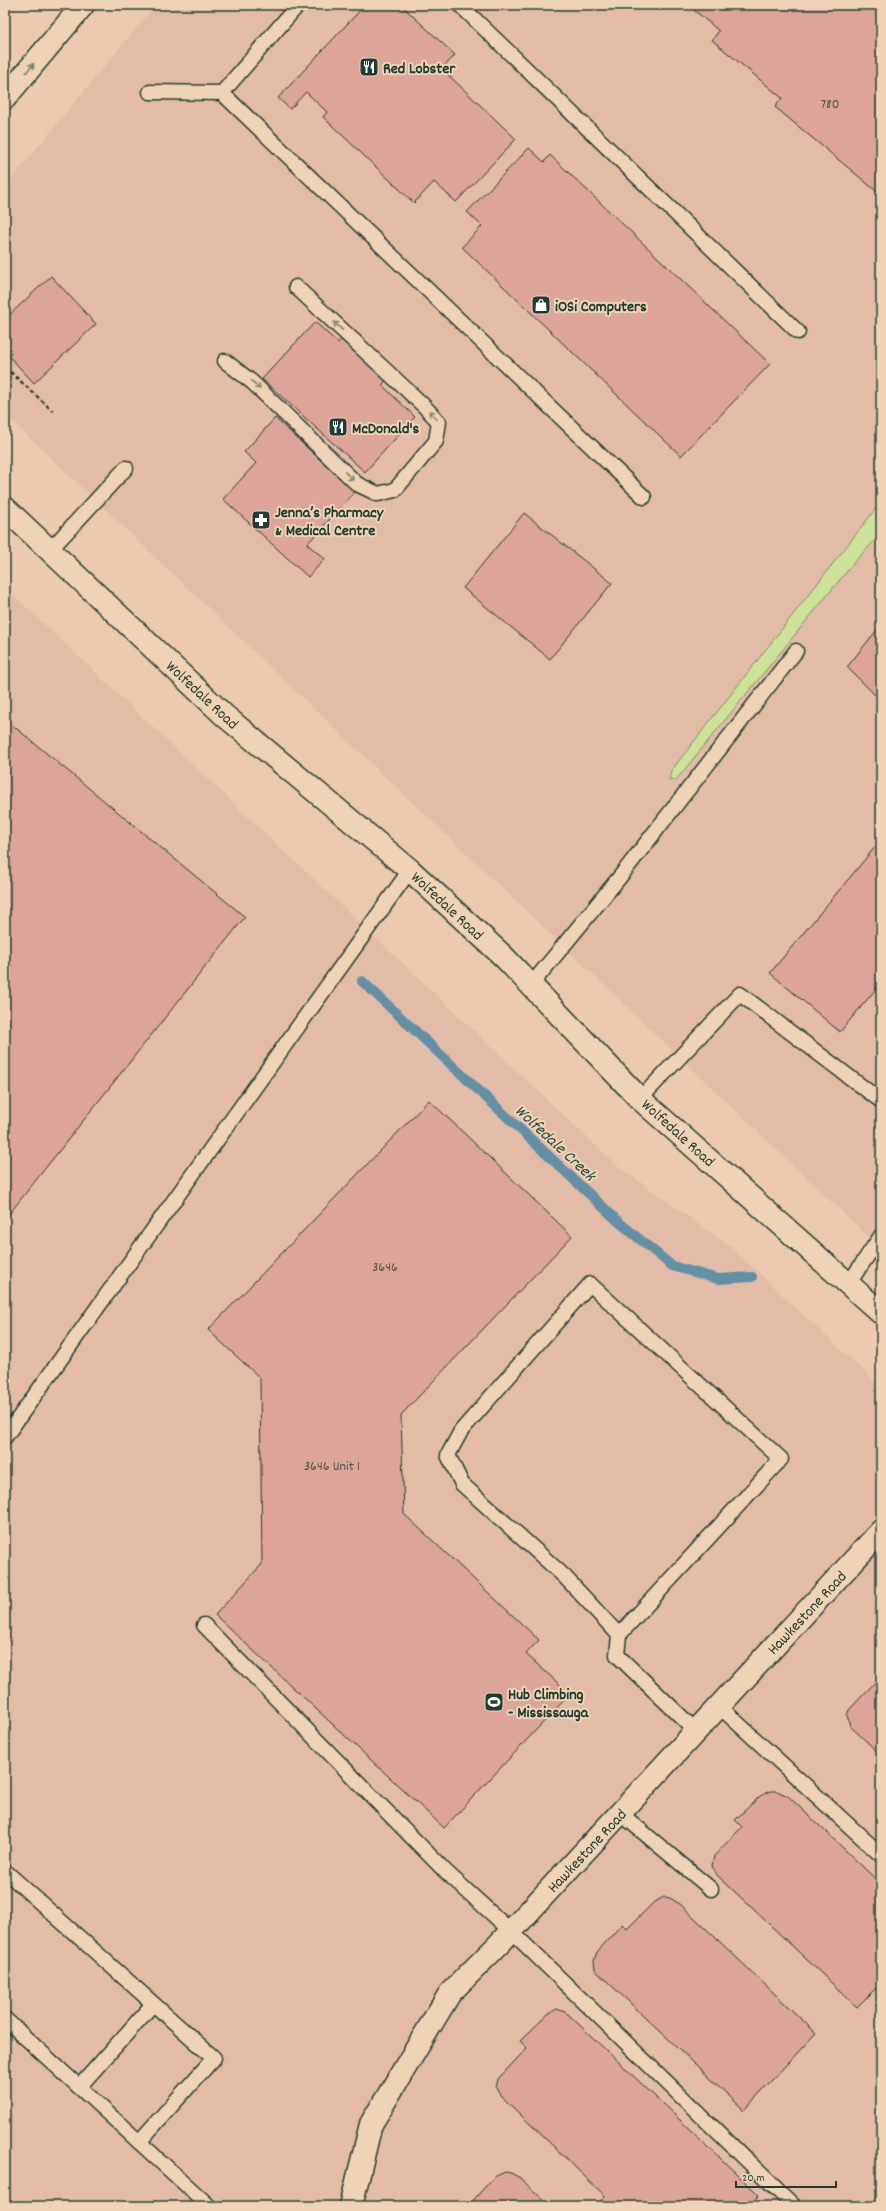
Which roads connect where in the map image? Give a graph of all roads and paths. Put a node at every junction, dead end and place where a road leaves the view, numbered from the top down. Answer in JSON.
{"nodes":[{"id":1,"x":82,"y":5,"type":"edge"},
{"id":2,"x":298,"y":5,"type":"edge"},
{"id":3,"x":460,"y":5,"type":"edge"},
{"id":4,"x":150,"y":92,"type":"dead end"},
{"id":5,"x":222,"y":93,"type":"junction"},
{"id":6,"x":5,"y":98,"type":"edge"},
{"id":7,"x":296,"y":287,"type":"dead end"},
{"id":8,"x":798,"y":332,"type":"dead end"},
{"id":9,"x":225,"y":361,"type":"dead end"},
{"id":10,"x":5,"y":367,"type":"edge"},
{"id":11,"x":53,"y":411,"type":"dead end"},
{"id":12,"x":126,"y":468,"type":"dead end"},
{"id":13,"x":644,"y":498,"type":"dead end"},
{"id":14,"x":5,"y":508,"type":"edge"},
{"id":15,"x":50,"y":550,"type":"junction"},
{"id":16,"x":796,"y":651,"type":"dead end"},
{"id":17,"x":410,"y":870,"type":"junction"},
{"id":18,"x":531,"y":985,"type":"junction"},
{"id":19,"x":640,"y":1098,"type":"junction"},
{"id":20,"x":881,"y":1101,"type":"edge"},
{"id":21,"x":881,"y":1236,"type":"edge"},
{"id":22,"x":850,"y":1283,"type":"junction"},
{"id":23,"x":881,"y":1313,"type":"edge"},
{"id":24,"x":5,"y":1437,"type":"edge"},
{"id":25,"x":881,"y":1531,"type":"edge"},
{"id":26,"x":204,"y":1625,"type":"dead end"},
{"id":27,"x":619,"y":1635,"type":"junction"},
{"id":28,"x":719,"y":1706,"type":"junction"},
{"id":29,"x":696,"y":1731,"type":"junction"},
{"id":30,"x":620,"y":1813,"type":"junction"},
{"id":31,"x":881,"y":1856,"type":"edge"},
{"id":32,"x":5,"y":1871,"type":"edge"},
{"id":33,"x":711,"y":1889,"type":"dead end"},
{"id":34,"x":511,"y":1931,"type":"junction"},
{"id":35,"x":153,"y":2004,"type":"junction"},
{"id":36,"x":5,"y":2019,"type":"edge"},
{"id":37,"x":79,"y":2087,"type":"junction"},
{"id":38,"x":139,"y":2142,"type":"junction"},
{"id":39,"x":209,"y":2206,"type":"edge"},
{"id":40,"x":351,"y":2206,"type":"edge"},
{"id":41,"x":794,"y":2206,"type":"edge"}],
"edges":[{"from":6,"to":1,"type":"street","one_way":true},
{"from":2,"to":5,"type":"lane"},
{"from":3,"to":8,"type":"lane"},
{"from":4,"to":5,"type":"lane"},
{"from":5,"to":13,"type":"lane"},
{"from":9,"to":7,"type":"lane","one_way":true},
{"from":10,"to":11,"type":"path"},
{"from":12,"to":15,"type":"lane"},
{"from":14,"to":15,"type":"street","name":"Wolfedale Road"},
{"from":15,"to":17,"type":"street","name":"Wolfedale Road"},
{"from":16,"to":18,"type":"lane"},
{"from":17,"to":18,"type":"street","name":"Wolfedale Road"},
{"from":17,"to":24,"type":"lane"},
{"from":18,"to":19,"type":"street","name":"Wolfedale Road"},
{"from":19,"to":20,"type":"lane"},
{"from":19,"to":22,"type":"street","name":"Wolfedale Road"},
{"from":21,"to":22,"type":"lane"},
{"from":22,"to":23,"type":"street","name":"Wolfedale Road"},
{"from":25,"to":28,"type":"street","name":"Hawkestone Road"},
{"from":26,"to":34,"type":"lane"},
{"from":27,"to":27,"type":"lane"},
{"from":27,"to":29,"type":"lane"},
{"from":28,"to":29,"type":"street","name":"Hawkestone Road"},
{"from":28,"to":31,"type":"lane"},
{"from":29,"to":30,"type":"street","name":"Hawkestone Road"},
{"from":30,"to":33,"type":"lane"},
{"from":30,"to":34,"type":"street","name":"Hawkestone Road"},
{"from":32,"to":35,"type":"lane"},
{"from":34,"to":40,"type":"street","name":"Hawkestone Road"},
{"from":34,"to":41,"type":"lane"},
{"from":35,"to":37,"type":"lane"},
{"from":35,"to":38,"type":"lane"},
{"from":36,"to":37,"type":"lane"},
{"from":37,"to":38,"type":"lane"},
{"from":38,"to":39,"type":"lane"}]}
